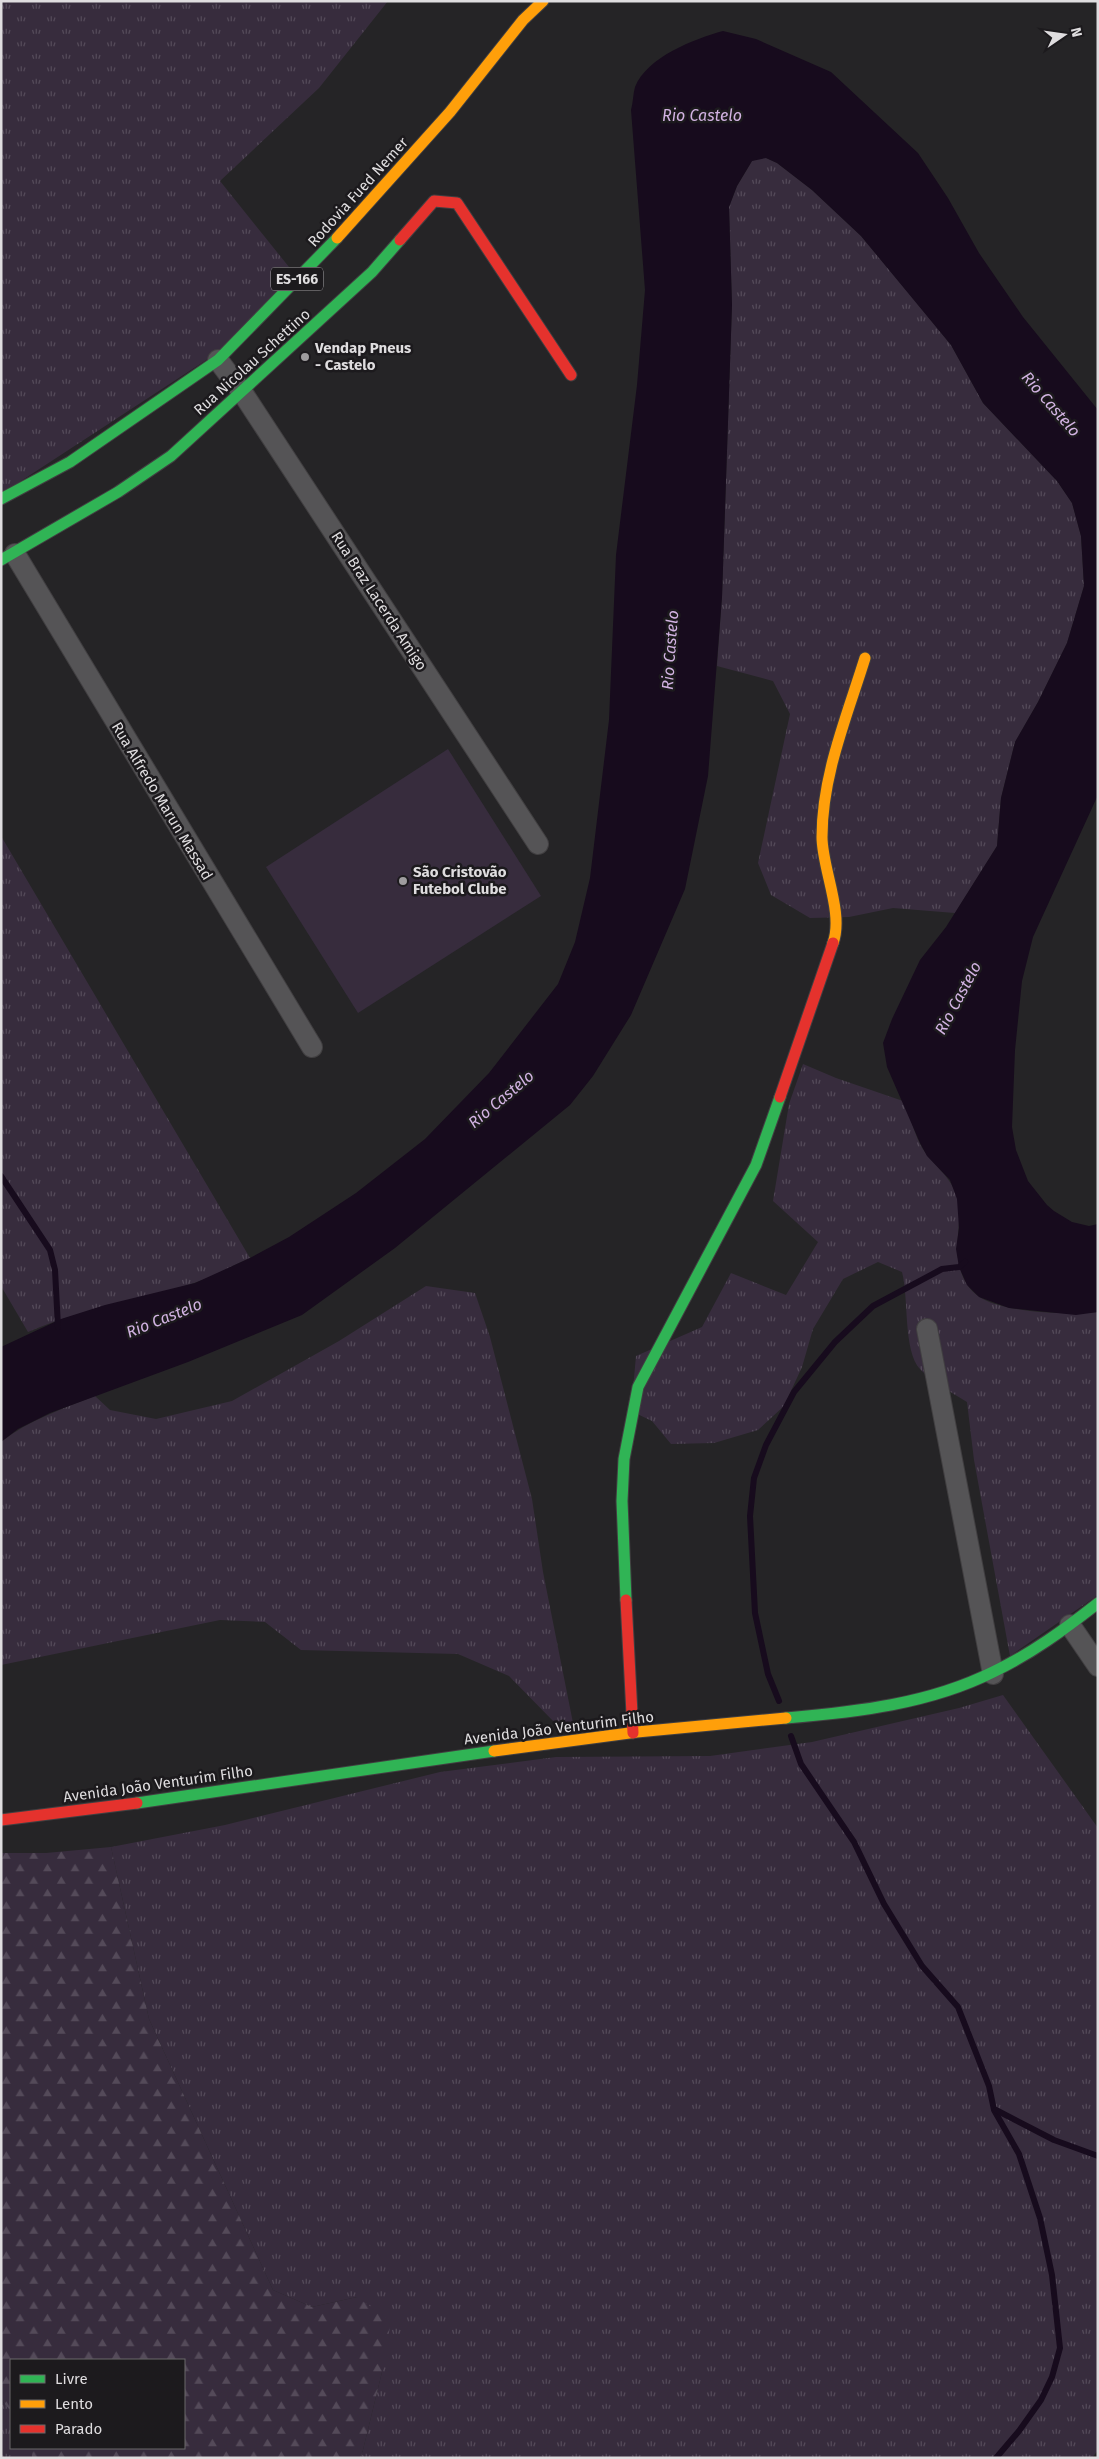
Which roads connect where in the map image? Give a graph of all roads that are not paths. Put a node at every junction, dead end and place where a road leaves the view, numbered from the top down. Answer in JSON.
{"nodes":[{"id":1,"x":530,"y":1,"type":"edge"},
{"id":2,"x":543,"y":1,"type":"edge"},
{"id":3,"x":523,"y":20,"type":"junction"},
{"id":4,"x":218,"y":360,"type":"junction"},
{"id":5,"x":571,"y":375,"type":"dead end"},
{"id":6,"x":242,"y":392,"type":"junction"},
{"id":7,"x":1,"y":498,"type":"edge"},
{"id":8,"x":8,"y":557,"type":"edge"},
{"id":9,"x":865,"y":658,"type":"dead end"},
{"id":10,"x":538,"y":844,"type":"dead end"},
{"id":11,"x":312,"y":1047,"type":"dead end"},
{"id":12,"x":927,"y":1329,"type":"dead end"},
{"id":13,"x":1098,"y":1603,"type":"edge"},
{"id":14,"x":1070,"y":1625,"type":"junction"},
{"id":15,"x":1098,"y":1666,"type":"edge"},
{"id":16,"x":993,"y":1674,"type":"junction"},
{"id":17,"x":633,"y":1733,"type":"junction"},
{"id":18,"x":1,"y":1820,"type":"edge"}],
"edges":[{"from":1,"to":3,"type":"street"},
{"from":2,"to":3,"type":"street","name":"Rodovia Fued Nemer","number":"ES-166"},
{"from":3,"to":4,"type":"street","name":"Rodovia Fued Nemer","number":"ES-166"},
{"from":4,"to":6,"type":"street","name":"Rua Braz Lacerda Amigo"},
{"from":4,"to":7,"type":"street","name":"Rodovia Fued Nemer","number":"ES-166"},
{"from":5,"to":6,"type":"street","name":"Rua Nicolau Schettino"},
{"from":6,"to":8,"type":"street","name":"Rua Nicolau Schettino"},
{"from":6,"to":10,"type":"street","name":"Rua Braz Lacerda Amigo"},
{"from":8,"to":11,"type":"street","name":"Rua Alfredo Marun Massad"},
{"from":9,"to":17,"type":"street"},
{"from":12,"to":16,"type":"street"},
{"from":13,"to":14,"type":"street","name":"Avenida João Venturim Filho"},
{"from":14,"to":15,"type":"street"},
{"from":14,"to":16,"type":"street","name":"Avenida João Venturim Filho"},
{"from":16,"to":17,"type":"street","name":"Avenida João Venturim Filho"},
{"from":17,"to":18,"type":"street","name":"Avenida João Venturim Filho"}]}
